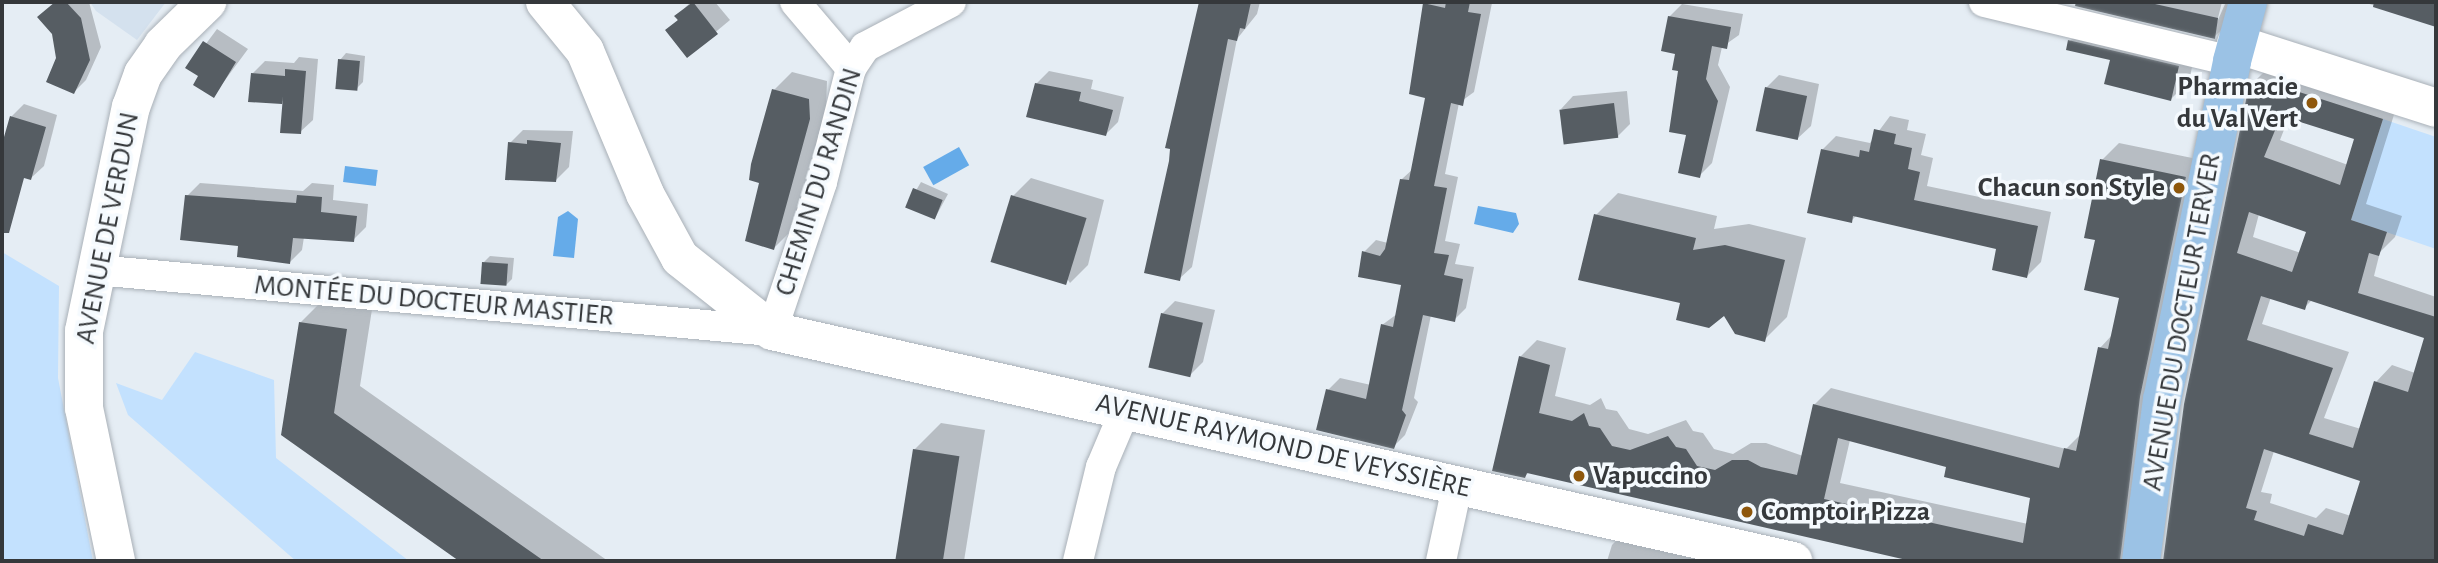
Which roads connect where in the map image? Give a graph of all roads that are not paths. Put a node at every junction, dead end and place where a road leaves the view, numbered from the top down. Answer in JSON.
{"nodes":[{"id":1,"x":207,"y":2,"type":"edge"},
{"id":2,"x":545,"y":2,"type":"edge"},
{"id":3,"x":795,"y":2,"type":"edge"},
{"id":4,"x":951,"y":2,"type":"edge"},
{"id":5,"x":1984,"y":2,"type":"edge"},
{"id":6,"x":2248,"y":2,"type":"edge"},
{"id":7,"x":2234,"y":53,"type":"junction"},
{"id":8,"x":851,"y":68,"type":"junction"},
{"id":9,"x":2436,"y":108,"type":"edge"},
{"id":10,"x":96,"y":270,"type":"junction"},
{"id":11,"x":772,"y":331,"type":"junction"},
{"id":12,"x":1126,"y":408,"type":"junction"},
{"id":13,"x":1457,"y":487,"type":"junction"},
{"id":14,"x":1078,"y":557,"type":"edge"},
{"id":15,"x":116,"y":561,"type":"edge"},
{"id":16,"x":1441,"y":561,"type":"edge"},
{"id":17,"x":1793,"y":561,"type":"edge"},
{"id":18,"x":2141,"y":561,"type":"edge"}],
"edges":[{"from":1,"to":10,"type":"main road","name":"AVENUE DE VERDUN"},
{"from":2,"to":11,"type":"main road"},
{"from":3,"to":8,"type":"street"},
{"from":4,"to":8,"type":"street","name":"CHEMIN DU RANDIN"},
{"from":5,"to":7,"type":"street"},
{"from":6,"to":7,"type":"main road","name":"AVENUE DU DOCTEUR TERVER"},
{"from":7,"to":9,"type":"main road"},
{"from":7,"to":18,"type":"main road","name":"AVENUE DU DOCTEUR TERVER"},
{"from":8,"to":11,"type":"street","name":"CHEMIN DU RANDIN"},
{"from":10,"to":11,"type":"street","name":"MONTÉE DU DOCTEUR MASTIER"},
{"from":10,"to":15,"type":"main road","name":"AVENUE DE VERDUN"},
{"from":11,"to":12,"type":"main road","name":"AVENUE RAYMOND DE VEYSSIÈRE"},
{"from":12,"to":13,"type":"main road","name":"AVENUE RAYMOND DE VEYSSIÈRE"},
{"from":12,"to":14,"type":"street"},
{"from":13,"to":16,"type":"street"},
{"from":13,"to":17,"type":"main road","name":"AVENUE RAYMOND DE VEYSSIÈRE"}]}
